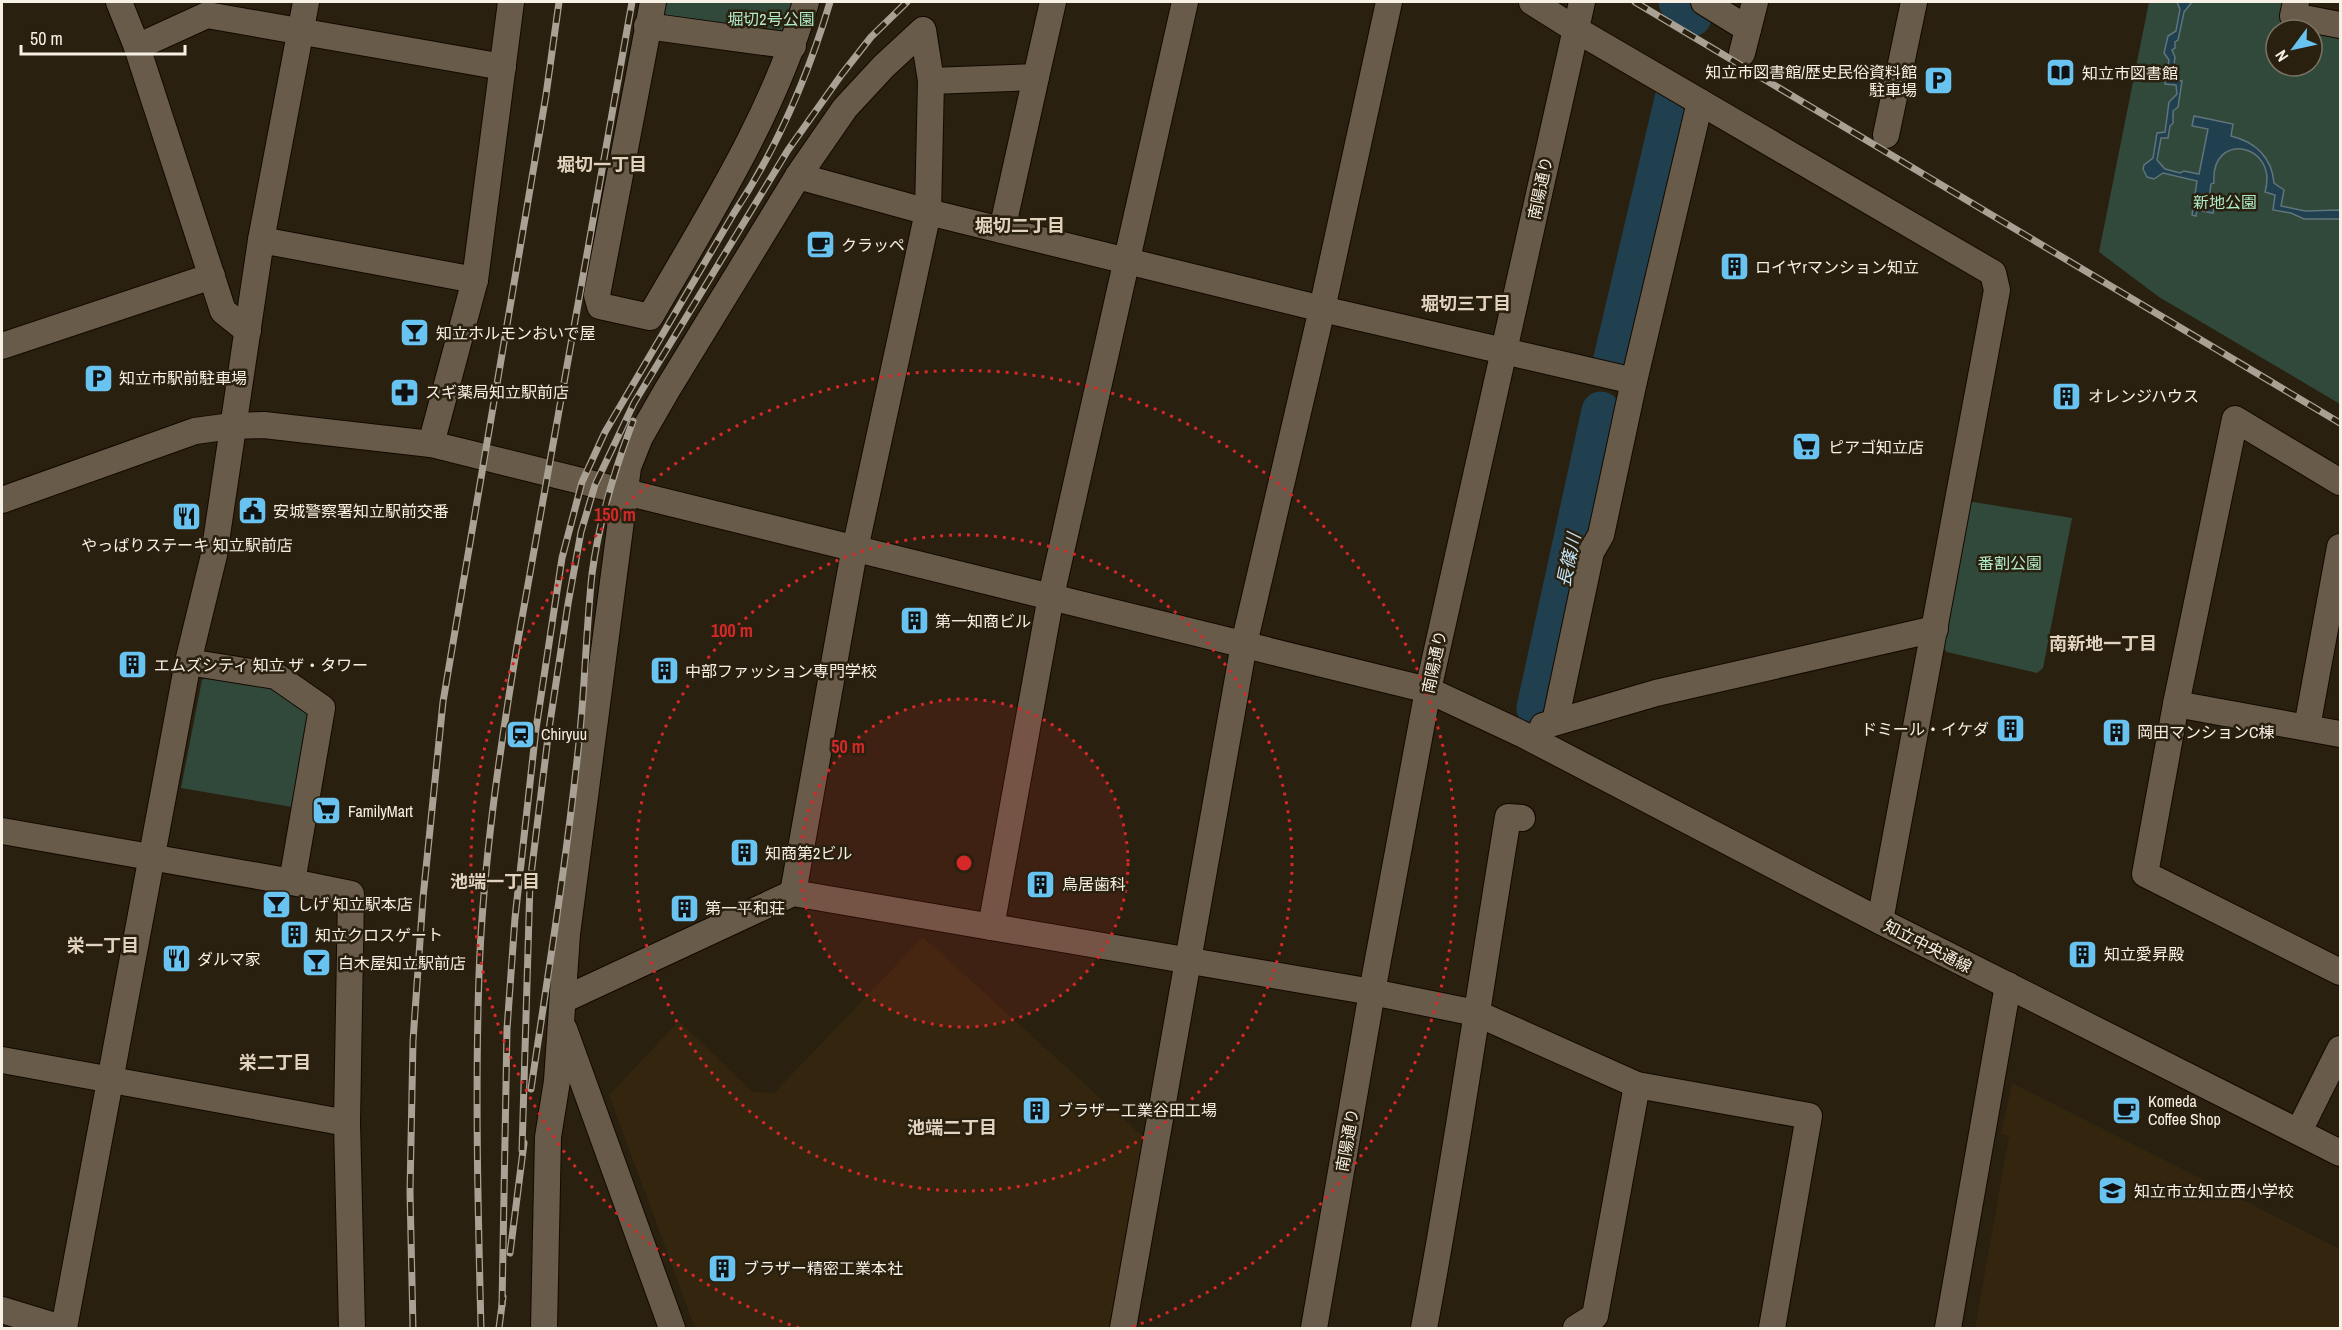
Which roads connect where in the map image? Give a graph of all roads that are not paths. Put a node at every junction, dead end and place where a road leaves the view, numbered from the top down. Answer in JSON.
{"nodes":[{"id":1,"x":119,"y":2,"type":"edge"},
{"id":2,"x":306,"y":2,"type":"edge"},
{"id":3,"x":511,"y":2,"type":"edge"},
{"id":4,"x":806,"y":2,"type":"edge"},
{"id":5,"x":1053,"y":2,"type":"edge"},
{"id":6,"x":1185,"y":2,"type":"edge"},
{"id":7,"x":1389,"y":2,"type":"edge"},
{"id":8,"x":1532,"y":2,"type":"edge"},
{"id":9,"x":1582,"y":2,"type":"edge"},
{"id":10,"x":1704,"y":2,"type":"edge"},
{"id":11,"x":1755,"y":2,"type":"edge"},
{"id":12,"x":1914,"y":2,"type":"edge"},
{"id":13,"x":2296,"y":2,"type":"edge"},
{"id":14,"x":207,"y":8,"type":"edge"},
{"id":15,"x":650,"y":14,"type":"edge"},
{"id":16,"x":2340,"y":25,"type":"edge"},
{"id":17,"x":1575,"y":29,"type":"junction"},
{"id":18,"x":299,"y":32,"type":"junction"},
{"id":19,"x":793,"y":46,"type":"junction"},
{"id":20,"x":137,"y":47,"type":"junction"},
{"id":21,"x":503,"y":67,"type":"junction"},
{"id":22,"x":1036,"y":77,"type":"junction"},
{"id":23,"x":931,"y":81,"type":"junction"},
{"id":24,"x":1700,"y":102,"type":"junction"},
{"id":25,"x":1886,"y":135,"type":"dead end"},
{"id":26,"x":798,"y":176,"type":"junction"},
{"id":27,"x":928,"y":212,"type":"junction"},
{"id":28,"x":1002,"y":230,"type":"junction"},
{"id":29,"x":261,"y":240,"type":"junction"},
{"id":30,"x":1126,"y":259,"type":"junction"},
{"id":31,"x":212,"y":276,"type":"junction"},
{"id":32,"x":475,"y":280,"type":"junction"},
{"id":33,"x":1322,"y":309,"type":"junction"},
{"id":34,"x":248,"y":331,"type":"junction"},
{"id":35,"x":2,"y":346,"type":"edge"},
{"id":36,"x":1505,"y":350,"type":"junction"},
{"id":37,"x":1634,"y":381,"type":"junction"},
{"id":38,"x":232,"y":426,"type":"junction"},
{"id":39,"x":431,"y":444,"type":"junction"},
{"id":40,"x":2340,"y":482,"type":"edge"},
{"id":41,"x":625,"y":493,"type":"junction"},
{"id":42,"x":2,"y":500,"type":"edge"},
{"id":43,"x":856,"y":547,"type":"junction"},
{"id":44,"x":2340,"y":548,"type":"edge"},
{"id":45,"x":1051,"y":596,"type":"junction"},
{"id":46,"x":1935,"y":629,"type":"junction"},
{"id":47,"x":1244,"y":644,"type":"junction"},
{"id":48,"x":188,"y":662,"type":"junction"},
{"id":49,"x":1428,"y":690,"type":"junction"},
{"id":50,"x":2176,"y":704,"type":"junction"},
{"id":51,"x":1555,"y":722,"type":"junction"},
{"id":52,"x":2307,"y":727,"type":"junction"},
{"id":53,"x":1519,"y":733,"type":"junction"},
{"id":54,"x":2340,"y":734,"type":"edge"},
{"id":55,"x":1522,"y":818,"type":"dead end"},
{"id":56,"x":2,"y":831,"type":"edge"},
{"id":57,"x":151,"y":856,"type":"junction"},
{"id":58,"x":292,"y":882,"type":"junction"},
{"id":59,"x":793,"y":892,"type":"junction"},
{"id":60,"x":1880,"y":921,"type":"junction"},
{"id":61,"x":991,"y":927,"type":"junction"},
{"id":62,"x":1186,"y":962,"type":"junction"},
{"id":63,"x":2340,"y":972,"type":"edge"},
{"id":64,"x":2007,"y":985,"type":"junction"},
{"id":65,"x":1372,"y":992,"type":"junction"},
{"id":66,"x":562,"y":1010,"type":"junction"},
{"id":67,"x":1476,"y":1013,"type":"junction"},
{"id":68,"x":2340,"y":1049,"type":"edge"},
{"id":69,"x":2,"y":1060,"type":"edge"},
{"id":70,"x":110,"y":1080,"type":"junction"},
{"id":71,"x":1636,"y":1085,"type":"junction"},
{"id":72,"x":347,"y":1123,"type":"junction"},
{"id":73,"x":2299,"y":1131,"type":"junction"},
{"id":74,"x":2340,"y":1153,"type":"edge"},
{"id":75,"x":2,"y":1310,"type":"edge"},
{"id":76,"x":62,"y":1329,"type":"edge"},
{"id":77,"x":352,"y":1329,"type":"edge"},
{"id":78,"x":544,"y":1329,"type":"edge"},
{"id":79,"x":672,"y":1329,"type":"edge"},
{"id":80,"x":1123,"y":1329,"type":"edge"},
{"id":81,"x":1314,"y":1329,"type":"edge"},
{"id":82,"x":1424,"y":1329,"type":"edge"},
{"id":83,"x":1576,"y":1329,"type":"edge"},
{"id":84,"x":1772,"y":1329,"type":"edge"},
{"id":85,"x":1948,"y":1329,"type":"edge"}],
"edges":[{"from":1,"to":20,"type":"street"},
{"from":2,"to":18,"type":"street"},
{"from":3,"to":21,"type":"street"},
{"from":4,"to":19,"type":"street"},
{"from":5,"to":22,"type":"street"},
{"from":6,"to":30,"type":"street"},
{"from":7,"to":33,"type":"street"},
{"from":8,"to":17,"type":"street"},
{"from":9,"to":17,"type":"street","name":"南陽通り"},
{"from":10,"to":11,"type":"street"},
{"from":12,"to":25,"type":"street"},
{"from":13,"to":16,"type":"street"},
{"from":14,"to":18,"type":"street"},
{"from":14,"to":20,"type":"street"},
{"from":15,"to":19,"type":"street"},
{"from":15,"to":19,"type":"street"},
{"from":17,"to":24,"type":"street"},
{"from":17,"to":36,"type":"street","name":"南陽通り"},
{"from":18,"to":21,"type":"street"},
{"from":18,"to":29,"type":"street"},
{"from":20,"to":31,"type":"street"},
{"from":21,"to":32,"type":"street"},
{"from":22,"to":23,"type":"street"},
{"from":22,"to":28,"type":"street"},
{"from":23,"to":26,"type":"street"},
{"from":23,"to":27,"type":"street"},
{"from":24,"to":37,"type":"street"},
{"from":24,"to":46,"type":"street"},
{"from":26,"to":27,"type":"street"},
{"from":26,"to":41,"type":"street"},
{"from":27,"to":28,"type":"street"},
{"from":27,"to":43,"type":"street"},
{"from":28,"to":30,"type":"street"},
{"from":29,"to":32,"type":"street"},
{"from":29,"to":34,"type":"street"},
{"from":30,"to":33,"type":"street"},
{"from":30,"to":45,"type":"street"},
{"from":31,"to":34,"type":"street"},
{"from":31,"to":35,"type":"street"},
{"from":32,"to":39,"type":"street"},
{"from":33,"to":36,"type":"street"},
{"from":33,"to":47,"type":"street"},
{"from":34,"to":38,"type":"street"},
{"from":36,"to":37,"type":"street"},
{"from":36,"to":49,"type":"street","name":"南陽通り"},
{"from":37,"to":51,"type":"street"},
{"from":38,"to":39,"type":"street","name":"知立中央通線"},
{"from":38,"to":42,"type":"street","name":"知立中央通線"},
{"from":38,"to":48,"type":"street"},
{"from":39,"to":41,"type":"street","name":"知立中央通線"},
{"from":40,"to":50,"type":"street"},
{"from":41,"to":43,"type":"street","name":"知立中央通線"},
{"from":41,"to":66,"type":"street"},
{"from":43,"to":45,"type":"street","name":"知立中央通線"},
{"from":43,"to":59,"type":"street"},
{"from":44,"to":52,"type":"street"},
{"from":45,"to":47,"type":"street","name":"知立中央通線"},
{"from":45,"to":61,"type":"street"},
{"from":46,"to":51,"type":"street"},
{"from":46,"to":60,"type":"street"},
{"from":47,"to":49,"type":"street","name":"知立中央通線"},
{"from":47,"to":62,"type":"street"},
{"from":48,"to":57,"type":"street"},
{"from":48,"to":58,"type":"street"},
{"from":49,"to":53,"type":"street","name":"知立中央通線"},
{"from":49,"to":65,"type":"street","name":"南陽通り"},
{"from":50,"to":52,"type":"street"},
{"from":50,"to":63,"type":"street"},
{"from":51,"to":53,"type":"street"},
{"from":52,"to":54,"type":"street"},
{"from":53,"to":60,"type":"street","name":"知立中央通線"},
{"from":55,"to":67,"type":"street"},
{"from":56,"to":57,"type":"street"},
{"from":57,"to":58,"type":"street"},
{"from":57,"to":70,"type":"street"},
{"from":58,"to":72,"type":"street"},
{"from":59,"to":61,"type":"street"},
{"from":59,"to":66,"type":"street"},
{"from":60,"to":64,"type":"street","name":"知立中央通線"},
{"from":61,"to":62,"type":"street"},
{"from":62,"to":65,"type":"street"},
{"from":62,"to":80,"type":"street"},
{"from":64,"to":73,"type":"street","name":"知立中央通線"},
{"from":64,"to":85,"type":"street"},
{"from":65,"to":67,"type":"street"},
{"from":65,"to":81,"type":"street","name":"南陽通り"},
{"from":66,"to":78,"type":"street"},
{"from":66,"to":79,"type":"street"},
{"from":67,"to":71,"type":"street"},
{"from":67,"to":82,"type":"street"},
{"from":68,"to":73,"type":"street"},
{"from":69,"to":70,"type":"street"},
{"from":70,"to":72,"type":"street"},
{"from":70,"to":76,"type":"street"},
{"from":71,"to":83,"type":"street"},
{"from":71,"to":84,"type":"street"},
{"from":72,"to":77,"type":"street"},
{"from":73,"to":74,"type":"street","name":"知立中央通線"},
{"from":75,"to":76,"type":"street"}]}
